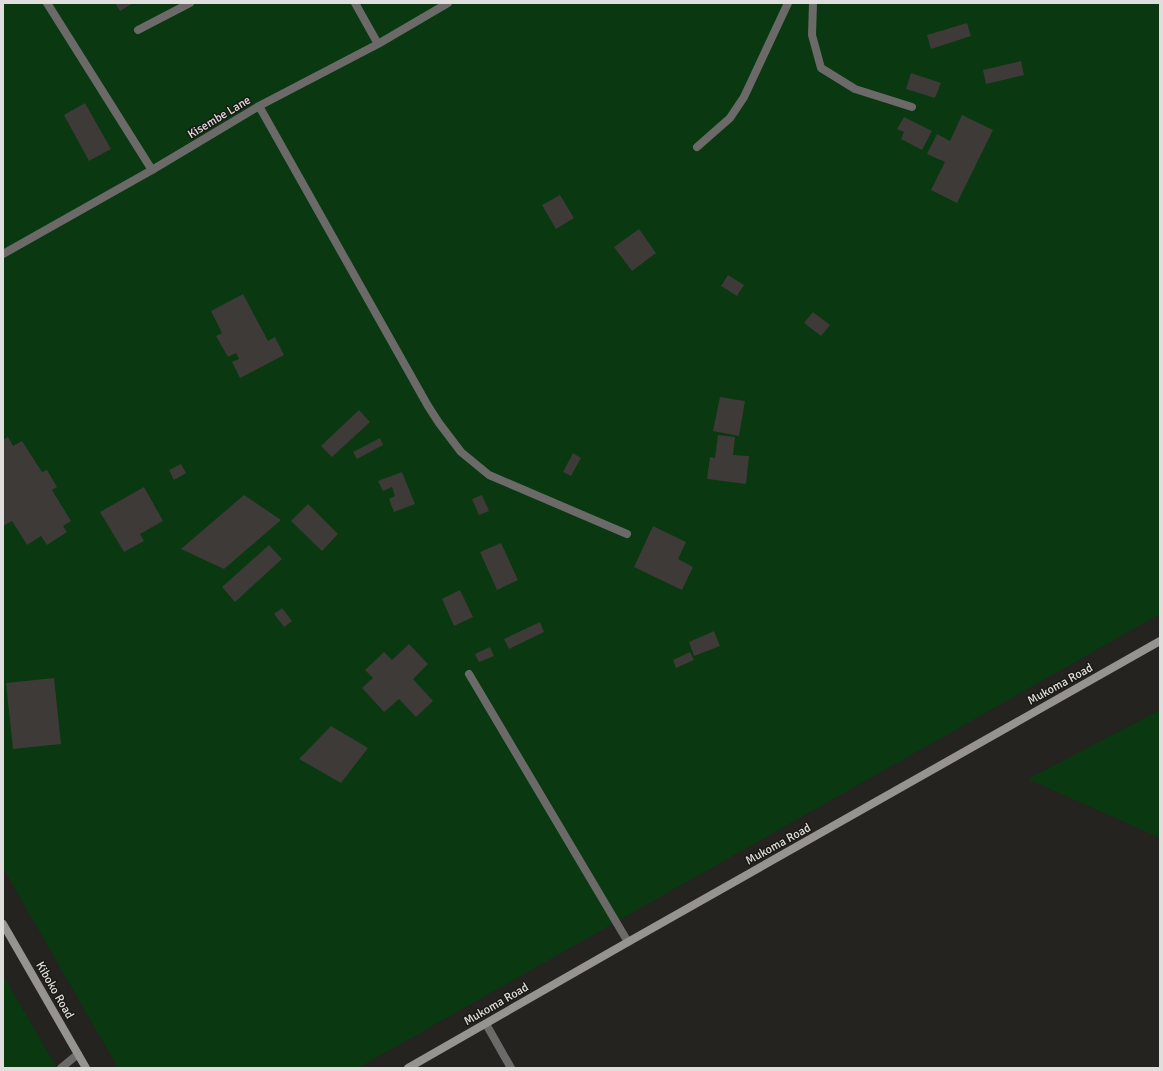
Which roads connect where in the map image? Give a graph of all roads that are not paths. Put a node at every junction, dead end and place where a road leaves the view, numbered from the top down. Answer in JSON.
{"nodes":[{"id":1,"x":47,"y":3,"type":"edge"},
{"id":2,"x":190,"y":3,"type":"edge"},
{"id":3,"x":355,"y":3,"type":"edge"},
{"id":4,"x":448,"y":3,"type":"edge"},
{"id":5,"x":788,"y":3,"type":"edge"},
{"id":6,"x":813,"y":3,"type":"edge"},
{"id":7,"x":138,"y":30,"type":"dead end"},
{"id":8,"x":378,"y":44,"type":"junction"},
{"id":9,"x":259,"y":106,"type":"junction"},
{"id":10,"x":912,"y":107,"type":"dead end"},
{"id":11,"x":697,"y":147,"type":"dead end"},
{"id":12,"x":152,"y":170,"type":"junction"},
{"id":13,"x":3,"y":254,"type":"edge"},
{"id":14,"x":627,"y":534,"type":"dead end"},
{"id":15,"x":1160,"y":642,"type":"edge"},
{"id":16,"x":469,"y":674,"type":"dead end"},
{"id":17,"x":3,"y":924,"type":"edge"},
{"id":18,"x":628,"y":942,"type":"junction"},
{"id":19,"x":486,"y":1024,"type":"junction"},
{"id":20,"x":78,"y":1054,"type":"junction"},
{"id":21,"x":61,"y":1068,"type":"edge"},
{"id":22,"x":86,"y":1068,"type":"edge"},
{"id":23,"x":408,"y":1068,"type":"edge"},
{"id":24,"x":511,"y":1068,"type":"edge"}],
"edges":[{"from":1,"to":12,"type":"street"},
{"from":2,"to":7,"type":"street"},
{"from":3,"to":8,"type":"street"},
{"from":4,"to":8,"type":"street","name":"Kisembe Lane"},
{"from":5,"to":11,"type":"street"},
{"from":6,"to":10,"type":"street"},
{"from":8,"to":9,"type":"street","name":"Kisembe Lane"},
{"from":9,"to":12,"type":"street","name":"Kisembe Lane"},
{"from":9,"to":14,"type":"street"},
{"from":12,"to":13,"type":"street","name":"Kisembe Lane"},
{"from":15,"to":18,"type":"street","name":"Mukoma Road"},
{"from":16,"to":18,"type":"street"},
{"from":17,"to":20,"type":"street","name":"Kiboko Road"},
{"from":18,"to":19,"type":"street","name":"Mukoma Road"},
{"from":19,"to":23,"type":"street","name":"Mukoma Road"},
{"from":19,"to":24,"type":"street"},
{"from":20,"to":21,"type":"street"},
{"from":20,"to":22,"type":"street","name":"Kiboko Road"}]}
